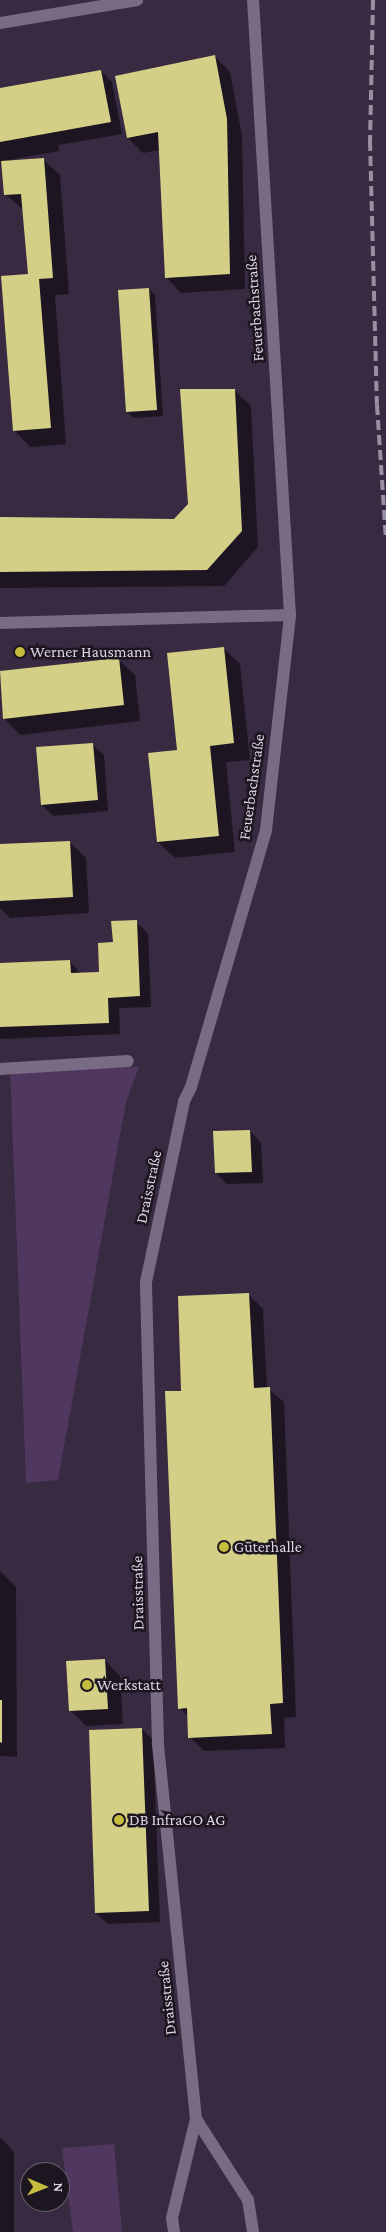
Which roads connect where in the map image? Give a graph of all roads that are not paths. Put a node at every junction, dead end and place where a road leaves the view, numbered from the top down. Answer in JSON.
{"nodes":[{"id":1,"x":137,"y":0,"type":"edge"},
{"id":2,"x":253,"y":0,"type":"edge"},
{"id":3,"x":0,"y":23,"type":"edge"},
{"id":4,"x":290,"y":615,"type":"junction"},
{"id":5,"x":0,"y":623,"type":"edge"},
{"id":6,"x":226,"y":959,"type":"joint"},
{"id":7,"x":128,"y":1061,"type":"dead end"},
{"id":8,"x":0,"y":1068,"type":"edge"},
{"id":9,"x":196,"y":2119,"type":"junction"},
{"id":10,"x":174,"y":2232,"type":"edge"},
{"id":11,"x":253,"y":2232,"type":"edge"}],
"edges":[{"from":1,"to":3,"type":"street"},
{"from":2,"to":4,"type":"street","name":"Feuerbachstraße"},
{"from":4,"to":5,"type":"street"},
{"from":4,"to":6,"type":"street","name":"Feuerbachstraße"},
{"from":6,"to":9,"type":"street","name":"Draisstraße"},
{"from":7,"to":8,"type":"street"},
{"from":9,"to":10,"type":"street","name":"Draisstraße"},
{"from":9,"to":11,"type":"street"}]}
